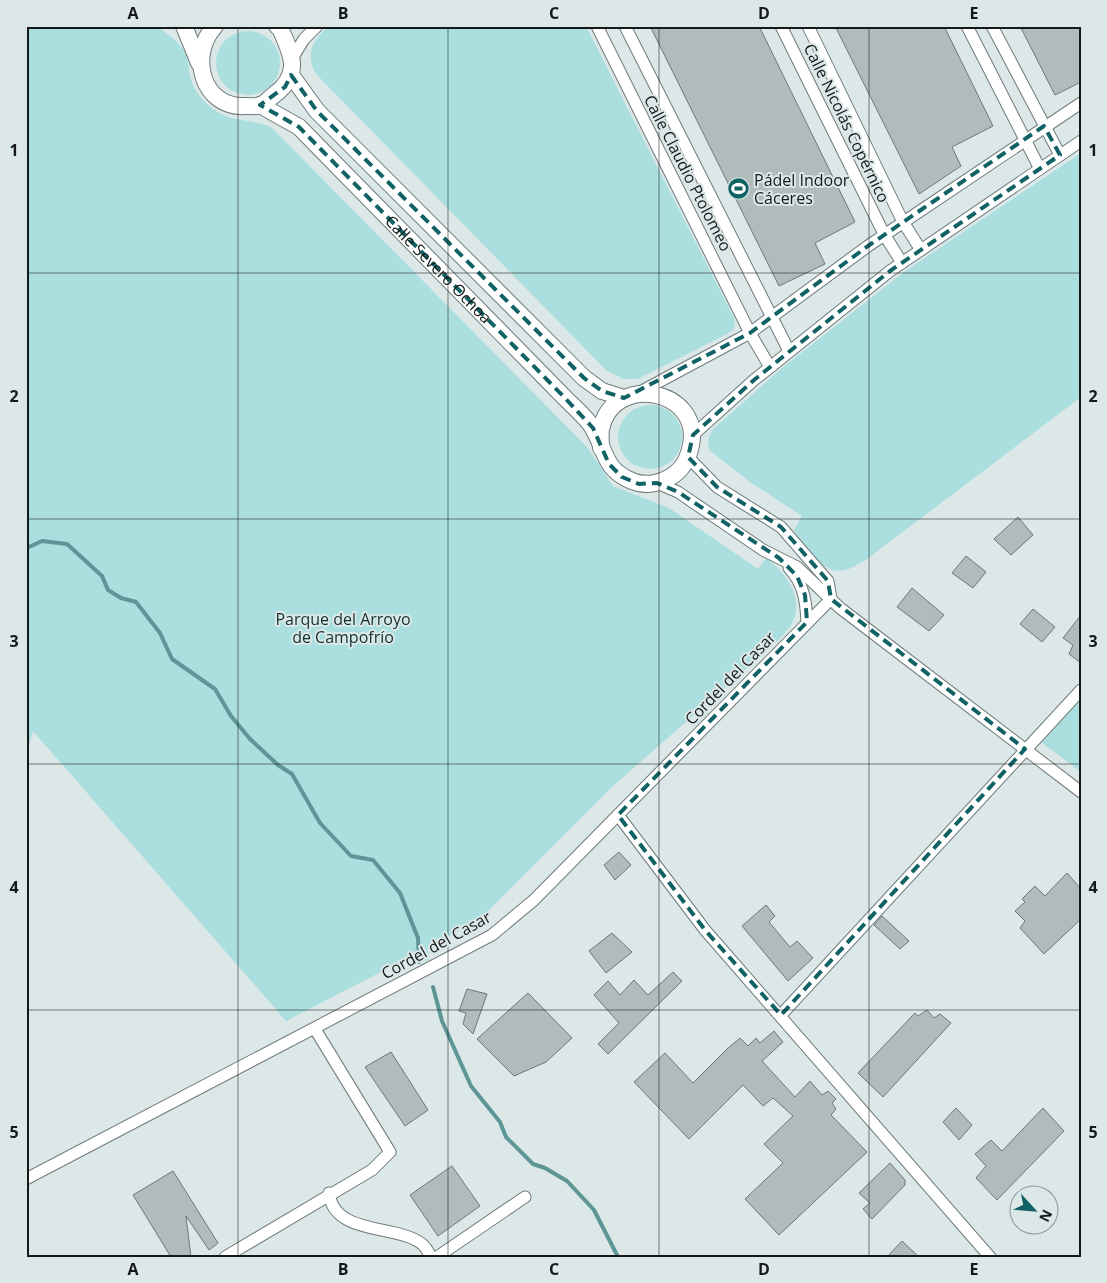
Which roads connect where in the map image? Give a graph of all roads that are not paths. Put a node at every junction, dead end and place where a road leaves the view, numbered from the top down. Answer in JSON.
{"nodes":[{"id":1,"x":184,"y":26,"type":"edge"},
{"id":2,"x":215,"y":26,"type":"edge"},
{"id":3,"x":277,"y":26,"type":"edge"},
{"id":4,"x":317,"y":26,"type":"edge"},
{"id":5,"x":597,"y":26,"type":"edge"},
{"id":6,"x":625,"y":26,"type":"edge"},
{"id":7,"x":781,"y":26,"type":"edge"},
{"id":8,"x":808,"y":26,"type":"edge"},
{"id":9,"x":967,"y":26,"type":"edge"},
{"id":10,"x":992,"y":26,"type":"edge"},
{"id":11,"x":293,"y":57,"type":"junction"},
{"id":12,"x":199,"y":63,"type":"junction"},
{"id":13,"x":291,"y":75,"type":"junction"},
{"id":14,"x":1081,"y":102,"type":"edge"},
{"id":15,"x":260,"y":106,"type":"junction"},
{"id":16,"x":1044,"y":126,"type":"junction"},
{"id":17,"x":1024,"y":140,"type":"junction"},
{"id":18,"x":1081,"y":141,"type":"edge"},
{"id":19,"x":1060,"y":156,"type":"junction"},
{"id":20,"x":1040,"y":169,"type":"junction"},
{"id":21,"x":903,"y":222,"type":"junction"},
{"id":22,"x":884,"y":234,"type":"junction"},
{"id":23,"x":921,"y":250,"type":"junction"},
{"id":24,"x":902,"y":263,"type":"junction"},
{"id":25,"x":773,"y":316,"type":"junction"},
{"id":26,"x":750,"y":333,"type":"junction"},
{"id":27,"x":790,"y":351,"type":"junction"},
{"id":28,"x":770,"y":367,"type":"junction"},
{"id":29,"x":640,"y":392,"type":"junction"},
{"id":30,"x":624,"y":398,"type":"junction"},
{"id":31,"x":693,"y":435,"type":"junction"},
{"id":32,"x":602,"y":448,"type":"junction"},
{"id":33,"x":688,"y":458,"type":"junction"},
{"id":34,"x":657,"y":483,"type":"junction"},
{"id":35,"x":792,"y":540,"type":"junction"},
{"id":36,"x":779,"y":558,"type":"junction"},
{"id":37,"x":830,"y":599,"type":"junction"},
{"id":38,"x":807,"y":622,"type":"junction"},
{"id":39,"x":1081,"y":690,"type":"edge"},
{"id":40,"x":1025,"y":749,"type":"junction"},
{"id":41,"x":1081,"y":792,"type":"edge"},
{"id":42,"x":618,"y":815,"type":"junction"},
{"id":43,"x":781,"y":1015,"type":"junction"},
{"id":44,"x":315,"y":1028,"type":"junction"},
{"id":45,"x":26,"y":1179,"type":"edge"},
{"id":46,"x":329,"y":1193,"type":"junction"},
{"id":47,"x":525,"y":1197,"type":"dead end"},
{"id":48,"x":225,"y":1257,"type":"edge"},
{"id":49,"x":431,"y":1257,"type":"edge"},
{"id":50,"x":437,"y":1257,"type":"edge"},
{"id":51,"x":990,"y":1257,"type":"edge"}],
"edges":[{"from":1,"to":12,"type":"main road"},
{"from":2,"to":12,"type":"main road"},
{"from":3,"to":11,"type":"main road"},
{"from":4,"to":11,"type":"street"},
{"from":5,"to":26,"type":"street","name":"Calle Claudio Ptolomeo"},
{"from":6,"to":25,"type":"street","name":"Calle Claudio Ptolomeo"},
{"from":7,"to":22,"type":"street","name":"Calle Nicolás Copérnico"},
{"from":8,"to":21,"type":"street","name":"Calle Nicolás Copérnico"},
{"from":9,"to":17,"type":"street"},
{"from":10,"to":16,"type":"street"},
{"from":11,"to":13,"type":"main road"},
{"from":12,"to":15,"type":"main road"},
{"from":13,"to":15,"type":"main road"},
{"from":13,"to":30,"type":"main road","name":"Calle Severo Ochoa"},
{"from":14,"to":16,"type":"street"},
{"from":15,"to":32,"type":"main road","name":"Calle Severo Ochoa"},
{"from":16,"to":17,"type":"street"},
{"from":16,"to":19,"type":"street"},
{"from":17,"to":20,"type":"street"},
{"from":17,"to":21,"type":"street"},
{"from":18,"to":19,"type":"street"},
{"from":19,"to":20,"type":"street"},
{"from":20,"to":23,"type":"street"},
{"from":21,"to":22,"type":"street"},
{"from":21,"to":23,"type":"street","name":"Calle Nicolás Copérnico"},
{"from":22,"to":24,"type":"street","name":"Calle Nicolás Copérnico"},
{"from":22,"to":25,"type":"street"},
{"from":23,"to":24,"type":"street"},
{"from":24,"to":27,"type":"street"},
{"from":25,"to":26,"type":"street"},
{"from":25,"to":27,"type":"street","name":"Calle Claudio Ptolomeo"},
{"from":26,"to":28,"type":"street","name":"Calle Claudio Ptolomeo"},
{"from":26,"to":29,"type":"street"},
{"from":27,"to":28,"type":"street"},
{"from":28,"to":31,"type":"street"},
{"from":29,"to":30,"type":"main road"},
{"from":29,"to":31,"type":"main road"},
{"from":30,"to":32,"type":"main road"},
{"from":31,"to":33,"type":"main road"},
{"from":32,"to":34,"type":"main road"},
{"from":33,"to":34,"type":"main road"},
{"from":33,"to":35,"type":"street"},
{"from":34,"to":36,"type":"street"},
{"from":35,"to":36,"type":"street"},
{"from":35,"to":37,"type":"street"},
{"from":36,"to":37,"type":"street"},
{"from":36,"to":38,"type":"street"},
{"from":37,"to":38,"type":"street","name":"Cordel del Casar"},
{"from":37,"to":40,"type":"street"},
{"from":38,"to":42,"type":"street","name":"Cordel del Casar"},
{"from":39,"to":40,"type":"street"},
{"from":40,"to":41,"type":"street"},
{"from":40,"to":43,"type":"street"},
{"from":42,"to":43,"type":"street"},
{"from":42,"to":44,"type":"street","name":"Cordel del Casar"},
{"from":43,"to":51,"type":"street"},
{"from":44,"to":45,"type":"street","name":"Cordel del Casar"},
{"from":44,"to":46,"type":"street"},
{"from":46,"to":48,"type":"street"},
{"from":46,"to":49,"type":"street"},
{"from":47,"to":50,"type":"street"}]}
